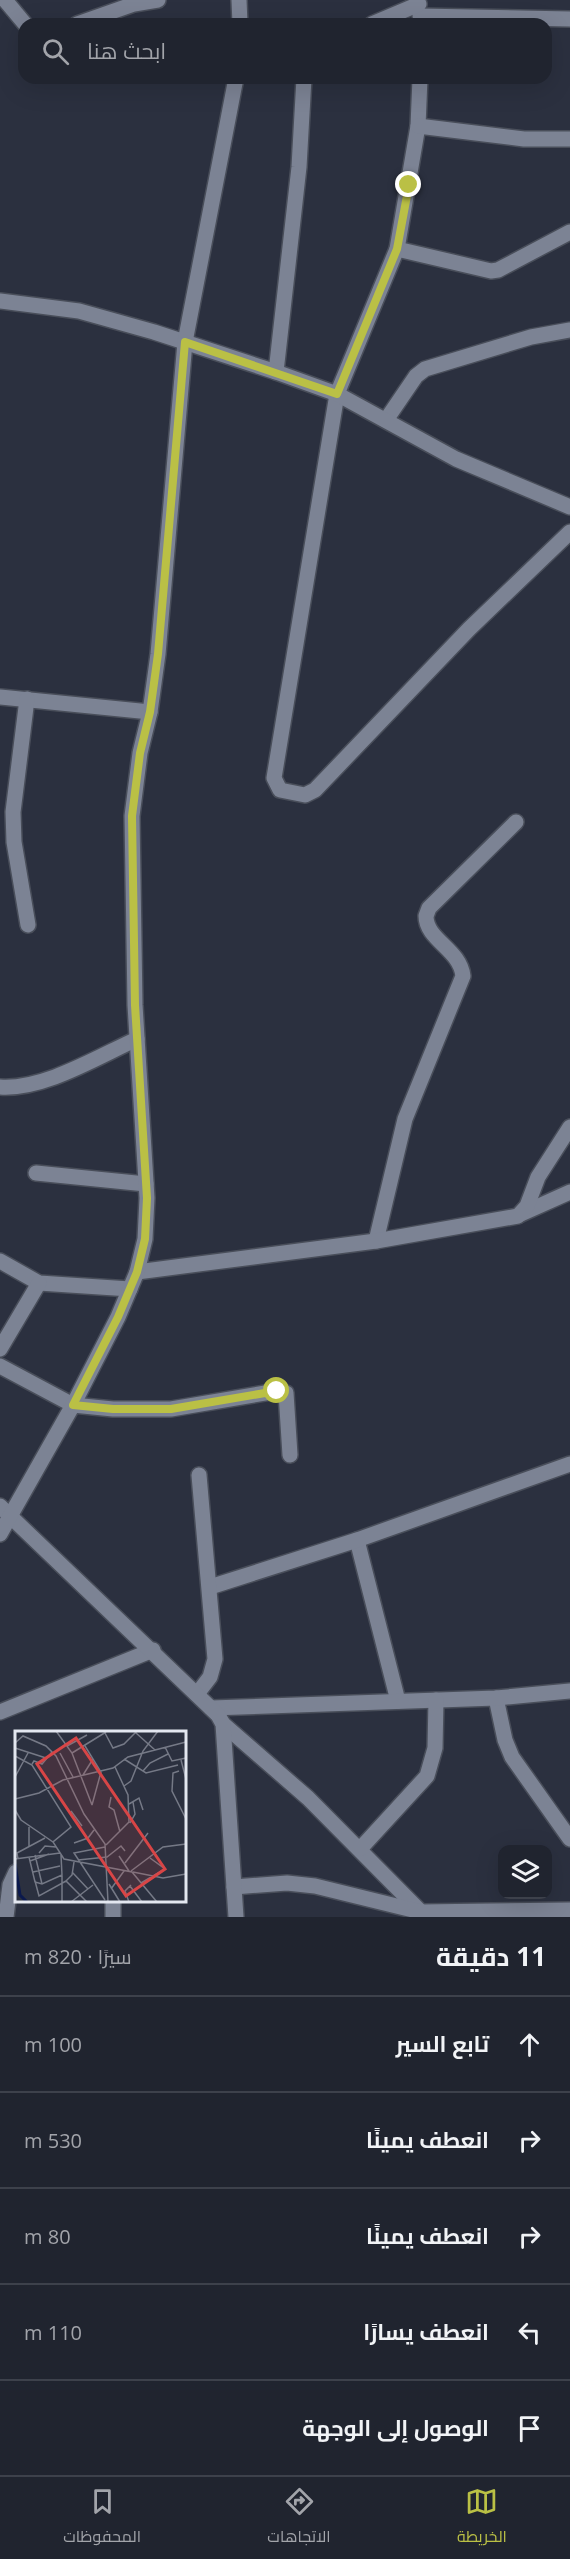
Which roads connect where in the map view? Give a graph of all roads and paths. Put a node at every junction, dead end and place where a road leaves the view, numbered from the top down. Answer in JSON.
{"nodes":[{"id":1,"x":5,"y":0,"type":"edge"},
{"id":2,"x":158,"y":0,"type":"edge"},
{"id":3,"x":239,"y":0,"type":"edge"},
{"id":4,"x":132,"y":2,"type":"edge"},
{"id":5,"x":420,"y":11,"type":"edge"},
{"id":6,"x":20,"y":18,"type":"edge"},
{"id":7,"x":92,"y":18,"type":"edge"},
{"id":8,"x":240,"y":18,"type":"edge"},
{"id":9,"x":394,"y":18,"type":"edge"},
{"id":10,"x":551,"y":18,"type":"edge"},
{"id":11,"x":552,"y":18,"type":"edge"},
{"id":12,"x":570,"y":19,"type":"edge"},
{"id":13,"x":235,"y":84,"type":"edge"},
{"id":14,"x":304,"y":84,"type":"edge"},
{"id":15,"x":420,"y":84,"type":"edge"},
{"id":16,"x":418,"y":126,"type":"junction"},
{"id":17,"x":570,"y":139,"type":"edge"},
{"id":18,"x":570,"y":232,"type":"edge"},
{"id":19,"x":397,"y":249,"type":"junction"},
{"id":20,"x":0,"y":301,"type":"edge"},
{"id":21,"x":570,"y":330,"type":"edge"},
{"id":22,"x":185,"y":342,"type":"junction"},
{"id":23,"x":276,"y":372,"type":"junction"},
{"id":24,"x":337,"y":394,"type":"junction"},
{"id":25,"x":386,"y":420,"type":"junction"},
{"id":26,"x":570,"y":507,"type":"edge"},
{"id":27,"x":570,"y":532,"type":"edge"},
{"id":28,"x":0,"y":697,"type":"edge"},
{"id":29,"x":27,"y":699,"type":"junction"},
{"id":30,"x":150,"y":712,"type":"junction"},
{"id":31,"x":0,"y":781,"type":"edge"},
{"id":32,"x":16,"y":782,"type":"junction"},
{"id":33,"x":516,"y":822,"type":"dead end"},
{"id":34,"x":28,"y":925,"type":"dead end"},
{"id":35,"x":137,"y":1039,"type":"junction"},
{"id":36,"x":0,"y":1087,"type":"edge"},
{"id":37,"x":570,"y":1127,"type":"edge"},
{"id":38,"x":36,"y":1173,"type":"dead end"},
{"id":39,"x":146,"y":1184,"type":"junction"},
{"id":40,"x":570,"y":1192,"type":"edge"},
{"id":41,"x":518,"y":1216,"type":"junction"},
{"id":42,"x":376,"y":1240,"type":"junction"},
{"id":43,"x":0,"y":1261,"type":"edge"},
{"id":44,"x":137,"y":1272,"type":"junction"},
{"id":45,"x":39,"y":1283,"type":"junction"},
{"id":46,"x":130,"y":1289,"type":"junction"},
{"id":47,"x":0,"y":1349,"type":"edge"},
{"id":48,"x":0,"y":1366,"type":"edge"},
{"id":49,"x":73,"y":1405,"type":"junction"},
{"id":50,"x":290,"y":1455,"type":"dead end"},
{"id":51,"x":570,"y":1464,"type":"edge"},
{"id":52,"x":199,"y":1475,"type":"dead end"},
{"id":53,"x":5,"y":1511,"type":"edge"},
{"id":54,"x":0,"y":1534,"type":"edge"},
{"id":55,"x":357,"y":1540,"type":"junction"},
{"id":56,"x":210,"y":1587,"type":"junction"},
{"id":57,"x":153,"y":1650,"type":"junction"},
{"id":58,"x":570,"y":1691,"type":"edge"},
{"id":59,"x":197,"y":1694,"type":"junction"},
{"id":60,"x":496,"y":1698,"type":"junction"},
{"id":61,"x":436,"y":1700,"type":"junction"},
{"id":62,"x":398,"y":1701,"type":"junction"},
{"id":63,"x":211,"y":1708,"type":"junction"},
{"id":64,"x":0,"y":1712,"type":"edge"},
{"id":65,"x":223,"y":1724,"type":"junction"},
{"id":66,"x":570,"y":1839,"type":"edge"},
{"id":67,"x":360,"y":1849,"type":"junction"},
{"id":68,"x":15,"y":1874,"type":"edge"},
{"id":69,"x":234,"y":1887,"type":"junction"},
{"id":70,"x":570,"y":1910,"type":"edge"},
{"id":71,"x":424,"y":1915,"type":"edge"},
{"id":72,"x":6,"y":1917,"type":"edge"},
{"id":73,"x":236,"y":1917,"type":"edge"}],
"edges":[{"from":1,"to":6,"type":"street"},
{"from":2,"to":4,"type":"street"},
{"from":3,"to":8,"type":"street"},
{"from":4,"to":7,"type":"street"},
{"from":5,"to":9,"type":"street"},
{"from":5,"to":10,"type":"street"},
{"from":11,"to":12,"type":"street"},
{"from":13,"to":22,"type":"street"},
{"from":14,"to":23,"type":"street"},
{"from":15,"to":16,"type":"street"},
{"from":16,"to":17,"type":"street"},
{"from":16,"to":19,"type":"street"},
{"from":18,"to":19,"type":"street"},
{"from":19,"to":24,"type":"street"},
{"from":20,"to":22,"type":"street"},
{"from":21,"to":25,"type":"street"},
{"from":22,"to":23,"type":"street"},
{"from":22,"to":30,"type":"street"},
{"from":23,"to":24,"type":"street"},
{"from":24,"to":25,"type":"street"},
{"from":24,"to":27,"type":"street"},
{"from":25,"to":26,"type":"street"},
{"from":28,"to":29,"type":"street"},
{"from":29,"to":30,"type":"street"},
{"from":29,"to":32,"type":"street"},
{"from":30,"to":35,"type":"street"},
{"from":31,"to":32,"type":"street"},
{"from":32,"to":34,"type":"street"},
{"from":33,"to":42,"type":"street"},
{"from":35,"to":36,"type":"street"},
{"from":35,"to":39,"type":"street"},
{"from":37,"to":41,"type":"street"},
{"from":38,"to":39,"type":"street"},
{"from":39,"to":44,"type":"street"},
{"from":40,"to":41,"type":"street"},
{"from":41,"to":42,"type":"street"},
{"from":42,"to":44,"type":"street"},
{"from":43,"to":45,"type":"street"},
{"from":44,"to":46,"type":"street"},
{"from":45,"to":46,"type":"street"},
{"from":45,"to":47,"type":"street"},
{"from":46,"to":49,"type":"street"},
{"from":48,"to":49,"type":"street"},
{"from":49,"to":50,"type":"street"},
{"from":49,"to":53,"type":"street"},
{"from":51,"to":55,"type":"street"},
{"from":52,"to":56,"type":"street"},
{"from":53,"to":54,"type":"street"},
{"from":53,"to":57,"type":"street"},
{"from":55,"to":56,"type":"street"},
{"from":55,"to":62,"type":"street"},
{"from":56,"to":59,"type":"street"},
{"from":57,"to":59,"type":"street"},
{"from":57,"to":64,"type":"street"},
{"from":58,"to":60,"type":"street"},
{"from":59,"to":63,"type":"street"},
{"from":60,"to":61,"type":"street"},
{"from":60,"to":66,"type":"street"},
{"from":61,"to":62,"type":"street"},
{"from":61,"to":67,"type":"street"},
{"from":62,"to":63,"type":"street"},
{"from":63,"to":65,"type":"street"},
{"from":65,"to":67,"type":"street"},
{"from":65,"to":69,"type":"street"},
{"from":67,"to":71,"type":"street"},
{"from":68,"to":72,"type":"street"},
{"from":69,"to":71,"type":"street"},
{"from":69,"to":73,"type":"street"},
{"from":70,"to":71,"type":"street"}]}
